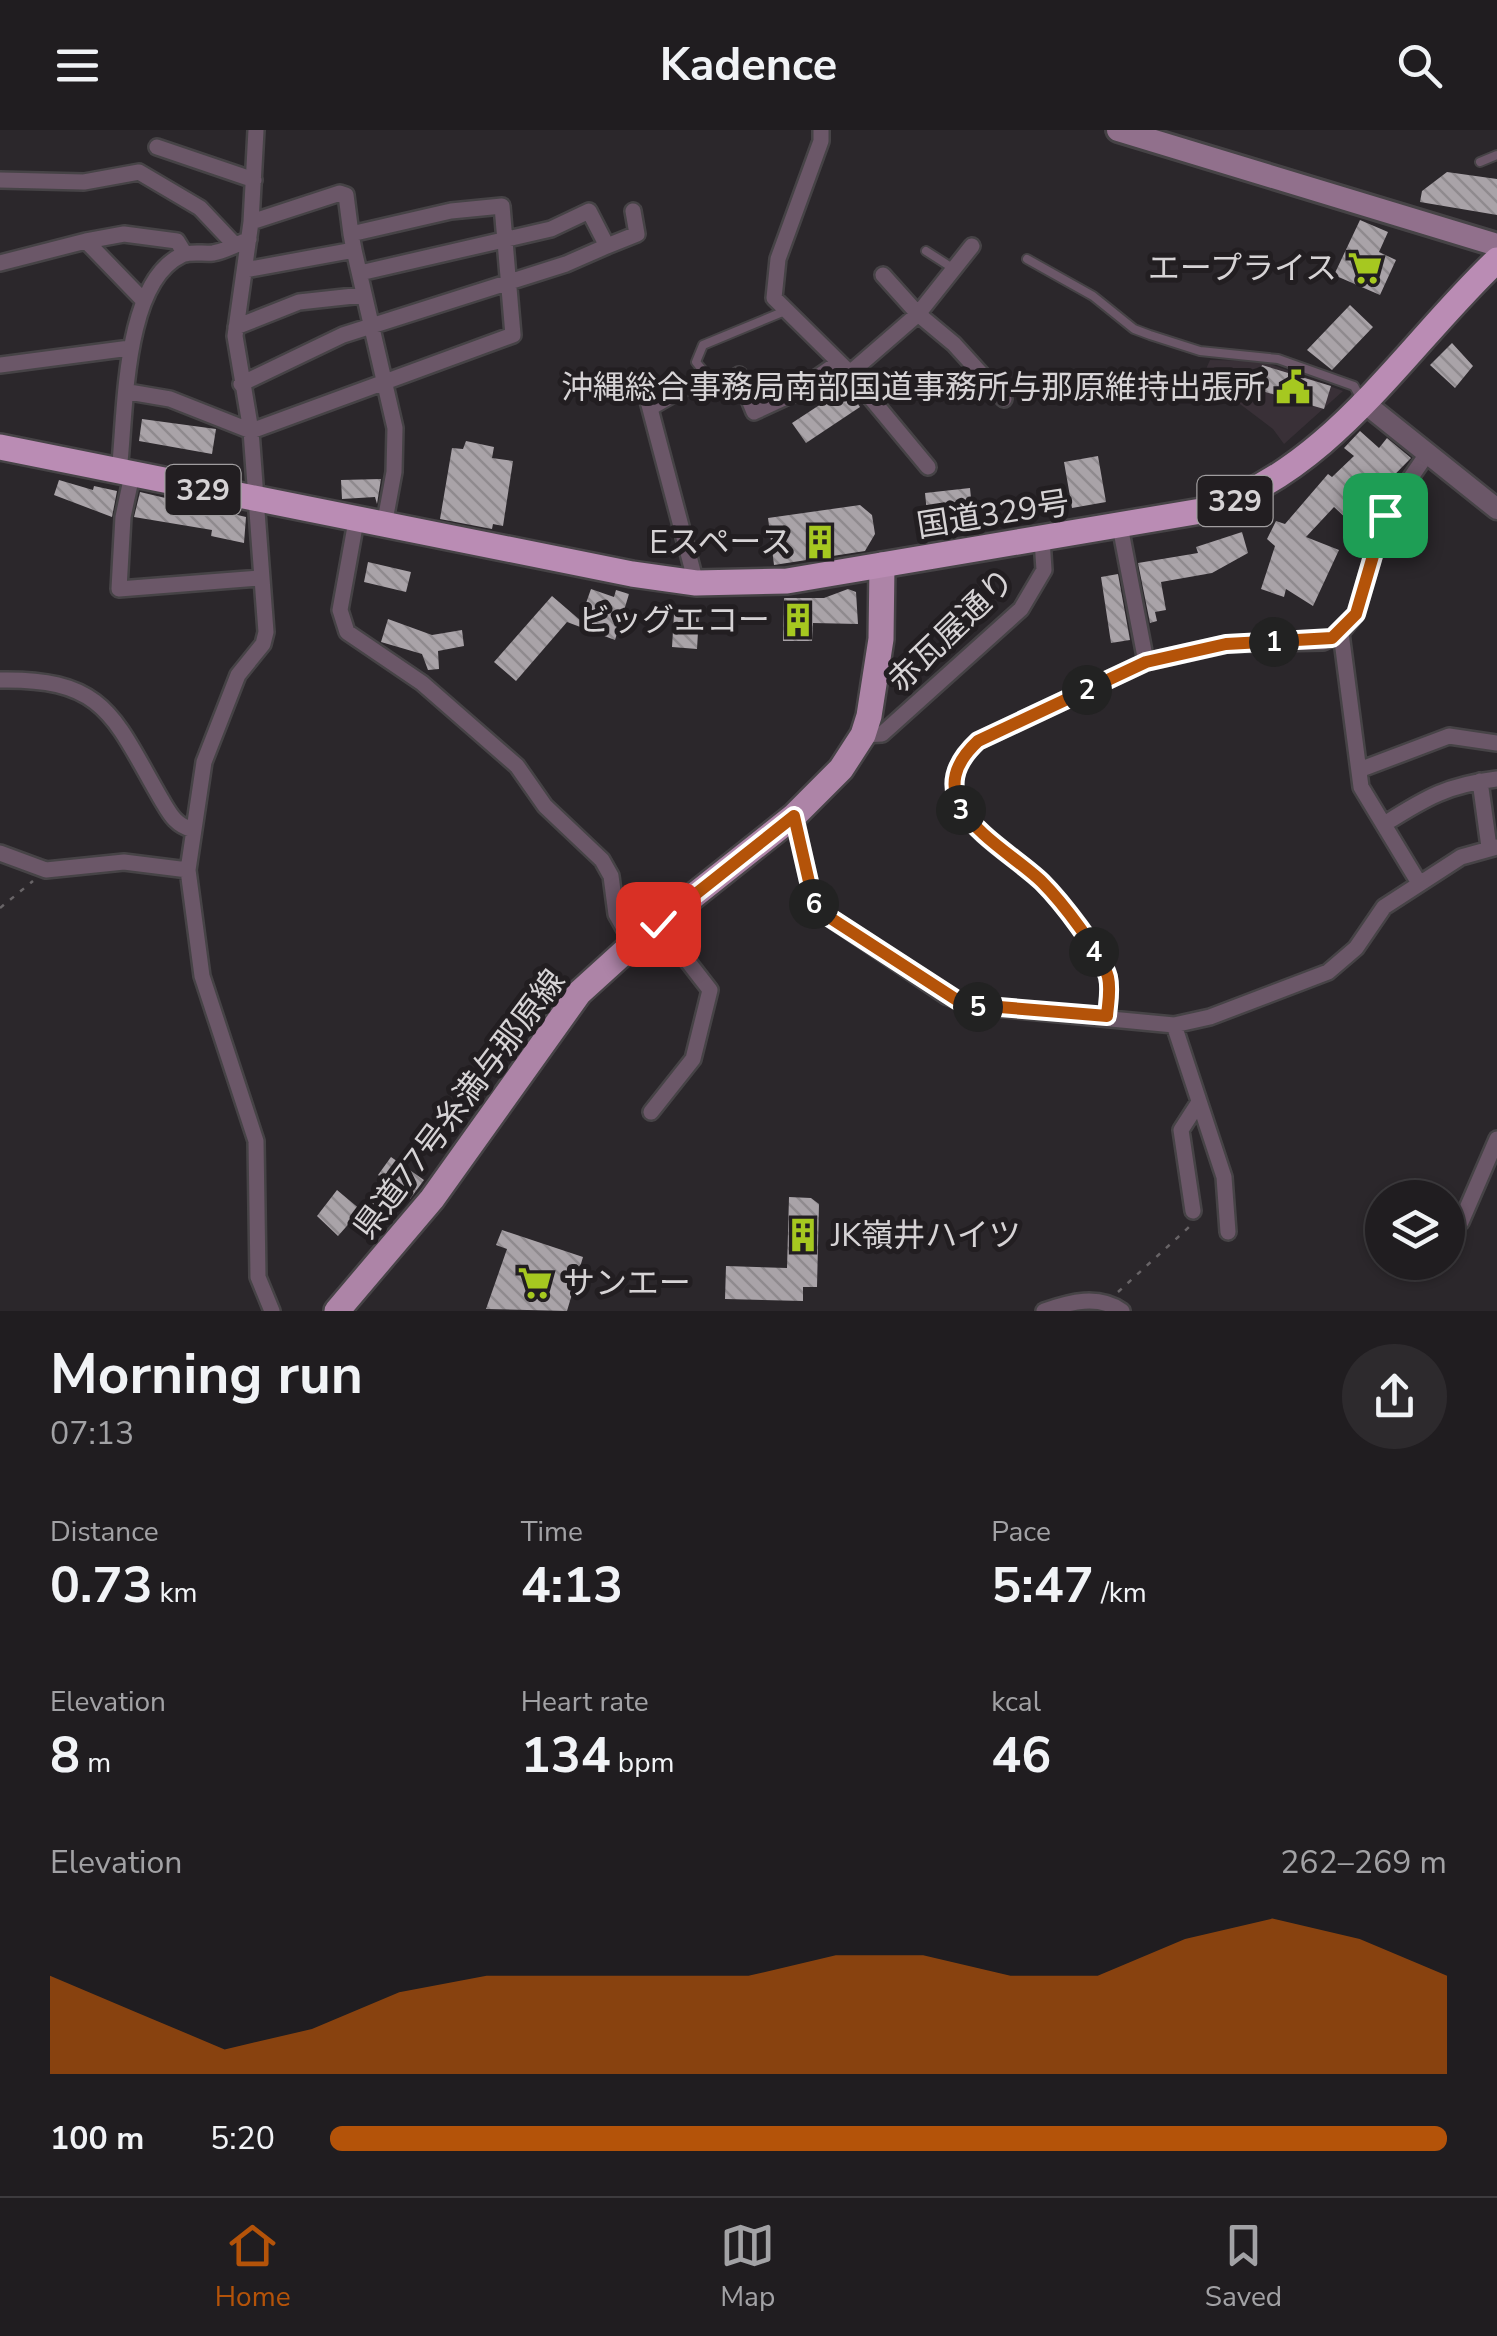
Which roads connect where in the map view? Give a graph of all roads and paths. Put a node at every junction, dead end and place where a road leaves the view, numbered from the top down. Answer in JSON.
{"nodes":[{"id":1,"x":256,"y":130,"type":"edge"},
{"id":2,"x":821,"y":130,"type":"edge"},
{"id":3,"x":1118,"y":130,"type":"edge"},
{"id":4,"x":157,"y":148,"type":"dead end"},
{"id":5,"x":1497,"y":155,"type":"edge"},
{"id":6,"x":1480,"y":162,"type":"dead end"},
{"id":7,"x":0,"y":180,"type":"edge"},
{"id":8,"x":254,"y":180,"type":"junction"},
{"id":9,"x":633,"y":211,"type":"dead end"},
{"id":10,"x":245,"y":235,"type":"junction"},
{"id":11,"x":503,"y":238,"type":"junction"},
{"id":12,"x":86,"y":241,"type":"junction"},
{"id":13,"x":353,"y":242,"type":"junction"},
{"id":14,"x":1497,"y":245,"type":"edge"},
{"id":15,"x":608,"y":246,"type":"junction"},
{"id":16,"x":972,"y":246,"type":"dead end"},
{"id":17,"x":926,"y":250,"type":"dead end"},
{"id":18,"x":184,"y":254,"type":"junction"},
{"id":19,"x":1027,"y":259,"type":"dead end"},
{"id":20,"x":1497,"y":260,"type":"edge"},
{"id":21,"x":0,"y":263,"type":"edge"},
{"id":22,"x":954,"y":269,"type":"junction"},
{"id":23,"x":246,"y":270,"type":"junction"},
{"id":24,"x":360,"y":272,"type":"junction"},
{"id":25,"x":883,"y":275,"type":"dead end"},
{"id":26,"x":507,"y":281,"type":"junction"},
{"id":27,"x":363,"y":296,"type":"junction"},
{"id":28,"x":144,"y":300,"type":"junction"},
{"id":29,"x":785,"y":310,"type":"junction"},
{"id":30,"x":918,"y":314,"type":"junction"},
{"id":31,"x":371,"y":325,"type":"junction"},
{"id":32,"x":236,"y":326,"type":"junction"},
{"id":33,"x":130,"y":348,"type":"junction"},
{"id":34,"x":0,"y":364,"type":"edge"},
{"id":35,"x":844,"y":368,"type":"junction"},
{"id":36,"x":738,"y":375,"type":"dead end"},
{"id":37,"x":383,"y":379,"type":"junction"},
{"id":38,"x":643,"y":382,"type":"dead end"},
{"id":39,"x":241,"y":384,"type":"junction"},
{"id":40,"x":129,"y":392,"type":"junction"},
{"id":41,"x":1004,"y":400,"type":"dead end"},
{"id":42,"x":1362,"y":401,"type":"junction"},
{"id":43,"x":650,"y":412,"type":"junction"},
{"id":44,"x":251,"y":431,"type":"junction"},
{"id":45,"x":0,"y":447,"type":"edge"},
{"id":46,"x":1427,"y":454,"type":"junction"},
{"id":47,"x":928,"y":467,"type":"dead end"},
{"id":48,"x":125,"y":473,"type":"junction"},
{"id":49,"x":258,"y":501,"type":"junction"},
{"id":50,"x":1497,"y":508,"type":"edge"},
{"id":51,"x":356,"y":521,"type":"junction"},
{"id":52,"x":1120,"y":526,"type":"junction"},
{"id":53,"x":395,"y":529,"type":"junction"},
{"id":54,"x":1042,"y":539,"type":"junction"},
{"id":55,"x":882,"y":564,"type":"junction"},
{"id":56,"x":260,"y":578,"type":"junction"},
{"id":57,"x":696,"y":583,"type":"junction"},
{"id":58,"x":1341,"y":633,"type":"junction"},
{"id":59,"x":1146,"y":662,"type":"junction"},
{"id":60,"x":0,"y":680,"type":"edge"},
{"id":61,"x":863,"y":736,"type":"junction"},
{"id":62,"x":1497,"y":743,"type":"edge"},
{"id":63,"x":1359,"y":770,"type":"junction"},
{"id":64,"x":1497,"y":780,"type":"edge"},
{"id":65,"x":1480,"y":781,"type":"junction"},
{"id":66,"x":794,"y":816,"type":"junction"},
{"id":67,"x":1386,"y":823,"type":"junction"},
{"id":68,"x":193,"y":830,"type":"junction"},
{"id":69,"x":1493,"y":847,"type":"edge"},
{"id":70,"x":0,"y":853,"type":"edge"},
{"id":71,"x":46,"y":870,"type":"junction"},
{"id":72,"x":188,"y":870,"type":"junction"},
{"id":73,"x":1419,"y":883,"type":"junction"},
{"id":74,"x":0,"y":908,"type":"edge"},
{"id":75,"x":658,"y":924,"type":"junction"},
{"id":76,"x":633,"y":944,"type":"junction"},
{"id":77,"x":1107,"y":1016,"type":"junction"},
{"id":78,"x":1174,"y":1025,"type":"junction"},
{"id":79,"x":1199,"y":1102,"type":"junction"},
{"id":80,"x":651,"y":1112,"type":"dead end"},
{"id":81,"x":1497,"y":1139,"type":"edge"},
{"id":82,"x":1194,"y":1211,"type":"joint"},
{"id":83,"x":1465,"y":1213,"type":"edge"},
{"id":84,"x":1228,"y":1232,"type":"dead end"},
{"id":85,"x":1105,"y":1302,"type":"junction"},
{"id":86,"x":1047,"y":1310,"type":"edge"},
{"id":87,"x":272,"y":1311,"type":"edge"},
{"id":88,"x":337,"y":1311,"type":"edge"},
{"id":89,"x":1122,"y":1311,"type":"edge"}],
"edges":[{"from":1,"to":8,"type":"street"},
{"from":2,"to":29,"type":"street"},
{"from":3,"to":14,"type":"main road"},
{"from":4,"to":8,"type":"street"},
{"from":5,"to":6,"type":"lane"},
{"from":7,"to":10,"type":"street"},
{"from":8,"to":10,"type":"street"},
{"from":9,"to":15,"type":"street"},
{"from":10,"to":13,"type":"street"},
{"from":10,"to":18,"type":"street"},
{"from":10,"to":23,"type":"street"},
{"from":11,"to":13,"type":"street"},
{"from":11,"to":15,"type":"street"},
{"from":11,"to":24,"type":"street"},
{"from":11,"to":26,"type":"street"},
{"from":12,"to":18,"type":"street"},
{"from":12,"to":21,"type":"street"},
{"from":12,"to":28,"type":"street"},
{"from":13,"to":23,"type":"street"},
{"from":13,"to":24,"type":"street"},
{"from":15,"to":26,"type":"street"},
{"from":16,"to":22,"type":"street"},
{"from":17,"to":22,"type":"lane"},
{"from":18,"to":28,"type":"street"},
{"from":19,"to":42,"type":"lane"},
{"from":20,"to":42,"type":"highway","name":"国道329号","number":"329"},
{"from":22,"to":30,"type":"street"},
{"from":23,"to":32,"type":"street"},
{"from":24,"to":27,"type":"street"},
{"from":25,"to":30,"type":"street"},
{"from":26,"to":31,"type":"street"},
{"from":26,"to":37,"type":"street"},
{"from":27,"to":31,"type":"street"},
{"from":27,"to":32,"type":"street"},
{"from":28,"to":33,"type":"street"},
{"from":29,"to":35,"type":"street"},
{"from":29,"to":43,"type":"lane"},
{"from":30,"to":35,"type":"street"},
{"from":30,"to":41,"type":"street"},
{"from":31,"to":37,"type":"street"},
{"from":31,"to":39,"type":"street"},
{"from":32,"to":39,"type":"street"},
{"from":33,"to":34,"type":"street"},
{"from":33,"to":40,"type":"street"},
{"from":35,"to":36,"type":"street"},
{"from":35,"to":47,"type":"street"},
{"from":37,"to":44,"type":"street"},
{"from":37,"to":53,"type":"street"},
{"from":38,"to":43,"type":"street"},
{"from":39,"to":44,"type":"street"},
{"from":40,"to":44,"type":"street"},
{"from":40,"to":48,"type":"street"},
{"from":42,"to":46,"type":"street"},
{"from":42,"to":52,"type":"highway","name":"国道329号","number":"329"},
{"from":43,"to":57,"type":"street"},
{"from":44,"to":49,"type":"street"},
{"from":45,"to":48,"type":"highway","number":"329"},
{"from":46,"to":50,"type":"street"},
{"from":46,"to":58,"type":"street"},
{"from":48,"to":49,"type":"highway","number":"329"},
{"from":48,"to":56,"type":"street"},
{"from":49,"to":51,"type":"highway","number":"329"},
{"from":49,"to":56,"type":"street"},
{"from":51,"to":53,"type":"highway","number":"329"},
{"from":51,"to":76,"type":"street"},
{"from":52,"to":54,"type":"highway","name":"国道329号","number":"329"},
{"from":52,"to":59,"type":"street"},
{"from":53,"to":57,"type":"highway","name":"国道329号","number":"329"},
{"from":54,"to":55,"type":"highway","name":"国道329号","number":"329"},
{"from":54,"to":61,"type":"street","name":"赤瓦屋通り"},
{"from":55,"to":57,"type":"highway","name":"国道329号","number":"329"},
{"from":55,"to":61,"type":"main road","name":"県道77号糸満与那原線"},
{"from":56,"to":68,"type":"street"},
{"from":58,"to":59,"type":"street"},
{"from":58,"to":63,"type":"street"},
{"from":59,"to":77,"type":"street"},
{"from":60,"to":68,"type":"street"},
{"from":61,"to":66,"type":"main road","name":"県道77号糸満与那原線"},
{"from":62,"to":63,"type":"street"},
{"from":63,"to":67,"type":"street"},
{"from":64,"to":65,"type":"street"},
{"from":65,"to":67,"type":"street"},
{"from":65,"to":69,"type":"street"},
{"from":66,"to":75,"type":"main road","name":"県道77号糸満与那原線"},
{"from":66,"to":77,"type":"street"},
{"from":67,"to":73,"type":"street"},
{"from":68,"to":72,"type":"street"},
{"from":69,"to":73,"type":"street"},
{"from":70,"to":71,"type":"street"},
{"from":71,"to":72,"type":"street"},
{"from":71,"to":74,"type":"path"},
{"from":72,"to":87,"type":"street"},
{"from":73,"to":78,"type":"street"},
{"from":75,"to":76,"type":"main road","name":"県道77号糸満与那原線"},
{"from":75,"to":80,"type":"street"},
{"from":76,"to":88,"type":"main road","name":"県道77号糸満与那原線"},
{"from":77,"to":78,"type":"street"},
{"from":78,"to":79,"type":"street"},
{"from":79,"to":82,"type":"street"},
{"from":79,"to":84,"type":"street"},
{"from":81,"to":83,"type":"street"},
{"from":82,"to":85,"type":"path"},
{"from":85,"to":86,"type":"street"},
{"from":85,"to":89,"type":"street"}]}
